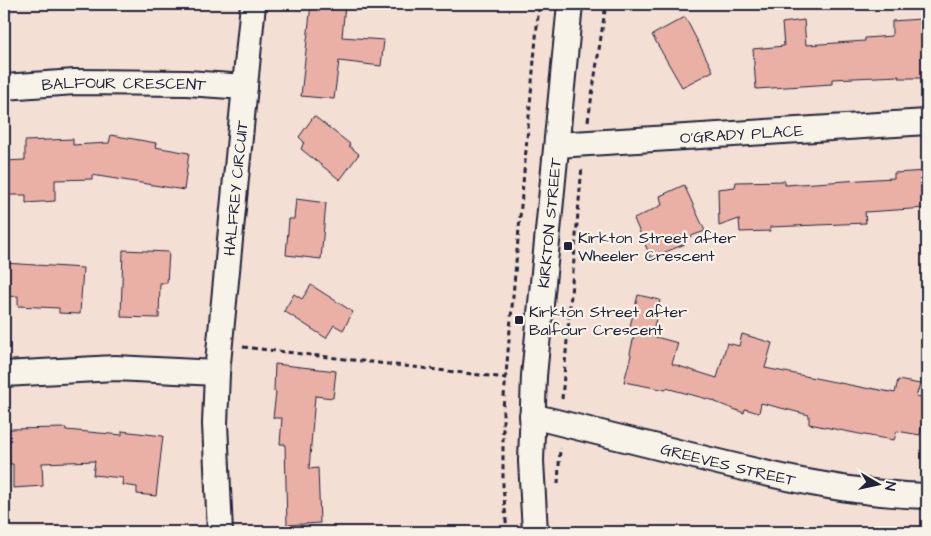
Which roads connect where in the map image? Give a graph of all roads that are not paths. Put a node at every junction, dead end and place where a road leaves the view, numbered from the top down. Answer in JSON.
{"nodes":[{"id":1,"x":253,"y":4,"type":"edge"},
{"id":2,"x":570,"y":4,"type":"edge"},
{"id":3,"x":4,"y":87,"type":"edge"},
{"id":4,"x":245,"y":87,"type":"junction"},
{"id":5,"x":927,"y":122,"type":"edge"},
{"id":6,"x":557,"y":145,"type":"junction"},
{"id":7,"x":218,"y":373,"type":"junction"},
{"id":8,"x":4,"y":374,"type":"edge"},
{"id":9,"x":532,"y":416,"type":"junction"},
{"id":10,"x":927,"y":496,"type":"edge"},
{"id":11,"x":220,"y":532,"type":"edge"},
{"id":12,"x":534,"y":532,"type":"edge"}],
"edges":[{"from":1,"to":4,"type":"street","name":"HALFREY CIRCUIT"},
{"from":2,"to":6,"type":"street","name":"KIRKTON STREET"},
{"from":3,"to":4,"type":"street","name":"BALFOUR CRESCENT"},
{"from":4,"to":7,"type":"street","name":"HALFREY CIRCUIT"},
{"from":5,"to":6,"type":"street","name":"O'GRADY PLACE"},
{"from":6,"to":9,"type":"street","name":"KIRKTON STREET"},
{"from":7,"to":8,"type":"street"},
{"from":7,"to":11,"type":"street","name":"HALFREY CIRCUIT"},
{"from":9,"to":10,"type":"street","name":"GREEVES STREET"},
{"from":9,"to":12,"type":"street","name":"KIRKTON STREET"}]}
